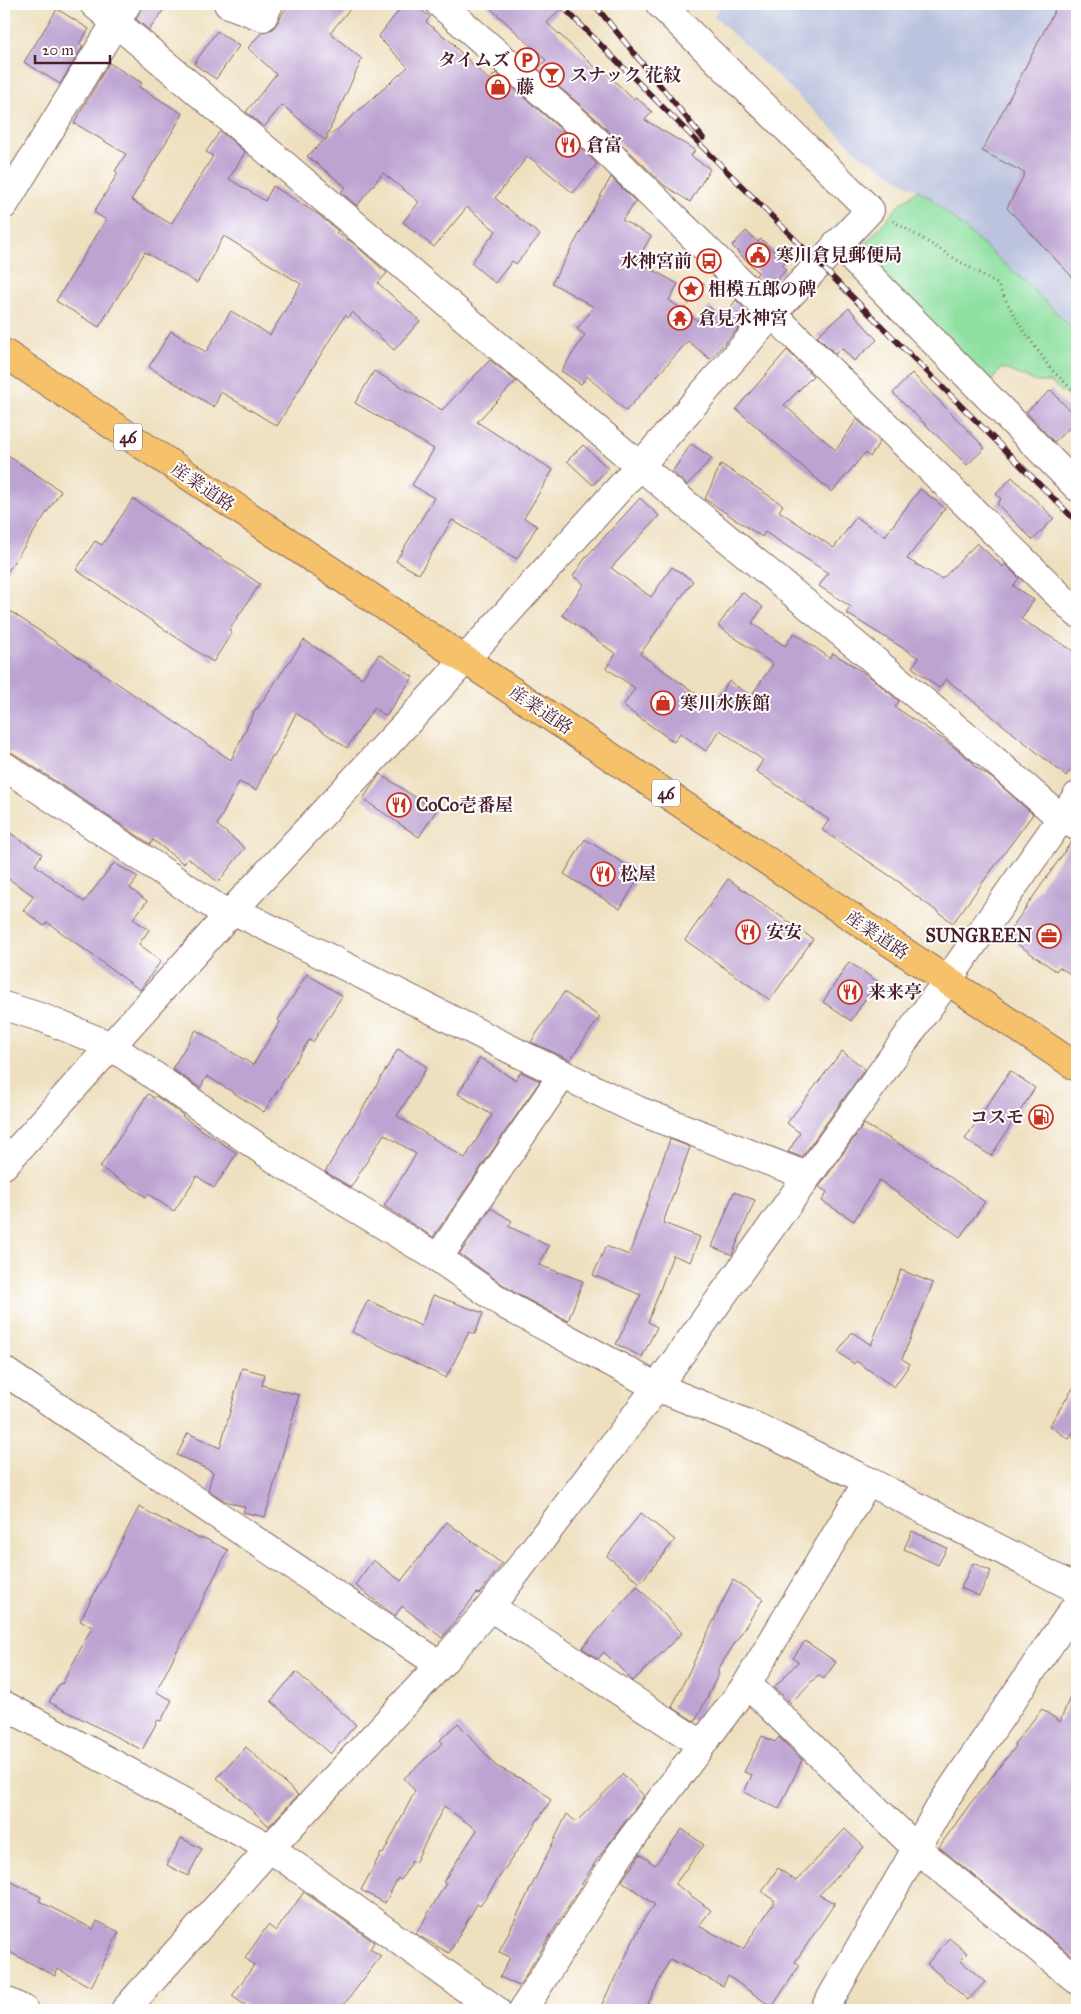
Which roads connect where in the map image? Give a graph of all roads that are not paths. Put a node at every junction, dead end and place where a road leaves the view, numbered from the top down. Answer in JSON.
{"nodes":[{"id":1,"x":94,"y":4,"type":"edge"},
{"id":2,"x":228,"y":4,"type":"edge"},
{"id":3,"x":269,"y":4,"type":"edge"},
{"id":4,"x":440,"y":4,"type":"edge"},
{"id":5,"x":660,"y":4,"type":"edge"},
{"id":6,"x":121,"y":12,"type":"edge"},
{"id":7,"x":4,"y":206,"type":"edge"},
{"id":8,"x":837,"y":243,"type":"junction"},
{"id":9,"x":772,"y":314,"type":"junction"},
{"id":10,"x":4,"y":353,"type":"edge"},
{"id":11,"x":640,"y":466,"type":"junction"},
{"id":12,"x":1077,"y":487,"type":"edge"},
{"id":13,"x":1077,"y":612,"type":"edge"},
{"id":14,"x":465,"y":659,"type":"junction"},
{"id":15,"x":4,"y":766,"type":"edge"},
{"id":16,"x":1077,"y":796,"type":"edge"},
{"id":17,"x":1069,"y":822,"type":"edge"},
{"id":18,"x":230,"y":913,"type":"junction"},
{"id":19,"x":947,"y":981,"type":"junction"},
{"id":20,"x":4,"y":1006,"type":"edge"},
{"id":21,"x":111,"y":1046,"type":"junction"},
{"id":22,"x":1077,"y":1067,"type":"edge"},
{"id":23,"x":563,"y":1074,"type":"junction"},
{"id":24,"x":4,"y":1164,"type":"edge"},
{"id":25,"x":807,"y":1176,"type":"junction"},
{"id":26,"x":438,"y":1258,"type":"junction"},
{"id":27,"x":4,"y":1371,"type":"edge"},
{"id":28,"x":657,"y":1387,"type":"junction"},
{"id":29,"x":868,"y":1481,"type":"junction"},
{"id":30,"x":1077,"y":1589,"type":"edge"},
{"id":31,"x":1077,"y":1604,"type":"edge"},
{"id":32,"x":490,"y":1607,"type":"junction"},
{"id":33,"x":440,"y":1665,"type":"junction"},
{"id":34,"x":747,"y":1684,"type":"junction"},
{"id":35,"x":4,"y":1704,"type":"edge"},
{"id":36,"x":701,"y":1744,"type":"junction"},
{"id":37,"x":270,"y":1848,"type":"junction"},
{"id":38,"x":916,"y":1848,"type":"junction"},
{"id":39,"x":1077,"y":1980,"type":"edge"},
{"id":40,"x":4,"y":2000,"type":"edge"},
{"id":41,"x":24,"y":2010,"type":"edge"},
{"id":42,"x":125,"y":2010,"type":"edge"},
{"id":43,"x":496,"y":2010,"type":"edge"},
{"id":44,"x":524,"y":2010,"type":"edge"},
{"id":45,"x":824,"y":2010,"type":"edge"}],
"edges":[{"from":1,"to":6,"type":"street"},
{"from":2,"to":3,"type":"street"},
{"from":4,"to":9,"type":"street"},
{"from":5,"to":8,"type":"street"},
{"from":6,"to":7,"type":"street"},
{"from":6,"to":11,"type":"street"},
{"from":8,"to":9,"type":"street"},
{"from":8,"to":12,"type":"street"},
{"from":9,"to":11,"type":"street"},
{"from":9,"to":13,"type":"street"},
{"from":10,"to":14,"type":"main road","name":"産業道路","number":"46"},
{"from":11,"to":14,"type":"street"},
{"from":11,"to":17,"type":"street"},
{"from":14,"to":18,"type":"street"},
{"from":14,"to":19,"type":"main road","name":"産業道路","number":"46"},
{"from":15,"to":18,"type":"street"},
{"from":16,"to":17,"type":"street"},
{"from":17,"to":19,"type":"street"},
{"from":18,"to":21,"type":"street"},
{"from":18,"to":23,"type":"street"},
{"from":19,"to":22,"type":"main road","name":"産業道路","number":"46"},
{"from":19,"to":25,"type":"street"},
{"from":20,"to":21,"type":"street"},
{"from":21,"to":24,"type":"street"},
{"from":21,"to":26,"type":"street"},
{"from":23,"to":25,"type":"street"},
{"from":23,"to":26,"type":"street"},
{"from":25,"to":28,"type":"street"},
{"from":26,"to":28,"type":"street"},
{"from":27,"to":33,"type":"street"},
{"from":28,"to":29,"type":"street"},
{"from":28,"to":32,"type":"street"},
{"from":29,"to":30,"type":"street"},
{"from":29,"to":34,"type":"street"},
{"from":31,"to":38,"type":"street"},
{"from":32,"to":33,"type":"street"},
{"from":32,"to":36,"type":"street"},
{"from":33,"to":37,"type":"street"},
{"from":34,"to":36,"type":"street"},
{"from":34,"to":38,"type":"street"},
{"from":35,"to":37,"type":"street"},
{"from":36,"to":44,"type":"street"},
{"from":37,"to":42,"type":"street"},
{"from":37,"to":43,"type":"street"},
{"from":38,"to":39,"type":"street"},
{"from":38,"to":45,"type":"street"},
{"from":40,"to":41,"type":"street"}]}
